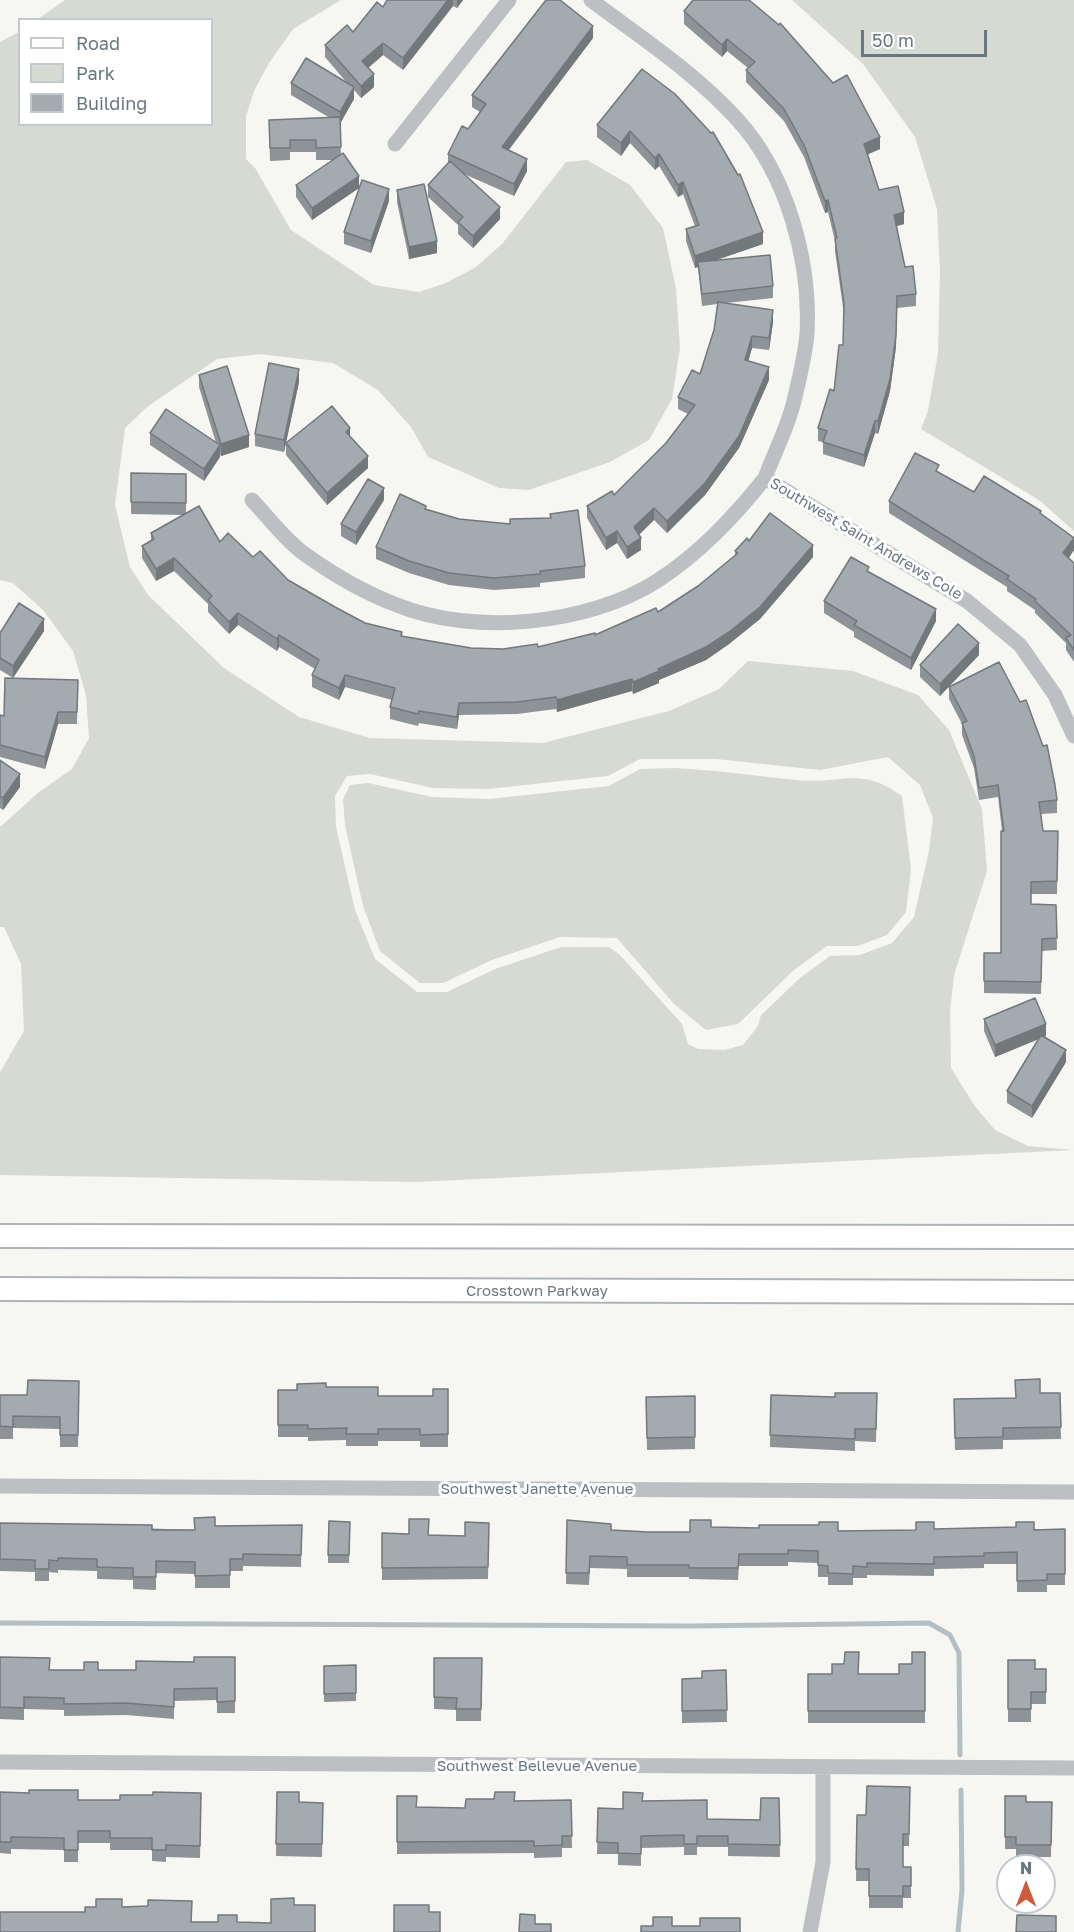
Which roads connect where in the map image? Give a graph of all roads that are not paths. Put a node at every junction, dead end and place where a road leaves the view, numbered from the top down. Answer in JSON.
{"nodes":[{"id":1,"x":509,"y":0,"type":"edge"},
{"id":2,"x":591,"y":0,"type":"edge"},
{"id":3,"x":395,"y":144,"type":"dead end"},
{"id":4,"x":765,"y":478,"type":"junction"},
{"id":5,"x":252,"y":500,"type":"dead end"},
{"id":6,"x":1074,"y":736,"type":"edge"},
{"id":7,"x":0,"y":1236,"type":"edge"},
{"id":8,"x":1074,"y":1237,"type":"edge"},
{"id":9,"x":0,"y":1288,"type":"edge"},
{"id":10,"x":1074,"y":1293,"type":"edge"},
{"id":11,"x":0,"y":1486,"type":"edge"},
{"id":12,"x":1074,"y":1492,"type":"edge"},
{"id":13,"x":0,"y":1762,"type":"edge"},
{"id":14,"x":823,"y":1768,"type":"junction"},
{"id":15,"x":1074,"y":1768,"type":"edge"},
{"id":16,"x":810,"y":1932,"type":"edge"}],
"edges":[{"from":1,"to":3,"type":"street"},
{"from":2,"to":4,"type":"street","name":"Southwest Saint Andrews Cole"},
{"from":4,"to":5,"type":"street"},
{"from":4,"to":6,"type":"street","name":"Southwest Saint Andrews Cole"},
{"from":7,"to":8,"type":"main road"},
{"from":9,"to":10,"type":"main road","name":"Crosstown Parkway"},
{"from":11,"to":12,"type":"street","name":"Southwest Janette Avenue"},
{"from":13,"to":14,"type":"street","name":"Southwest Bellevue Avenue"},
{"from":14,"to":15,"type":"street","name":"Southwest Bellevue Avenue"},
{"from":14,"to":16,"type":"street"}]}
